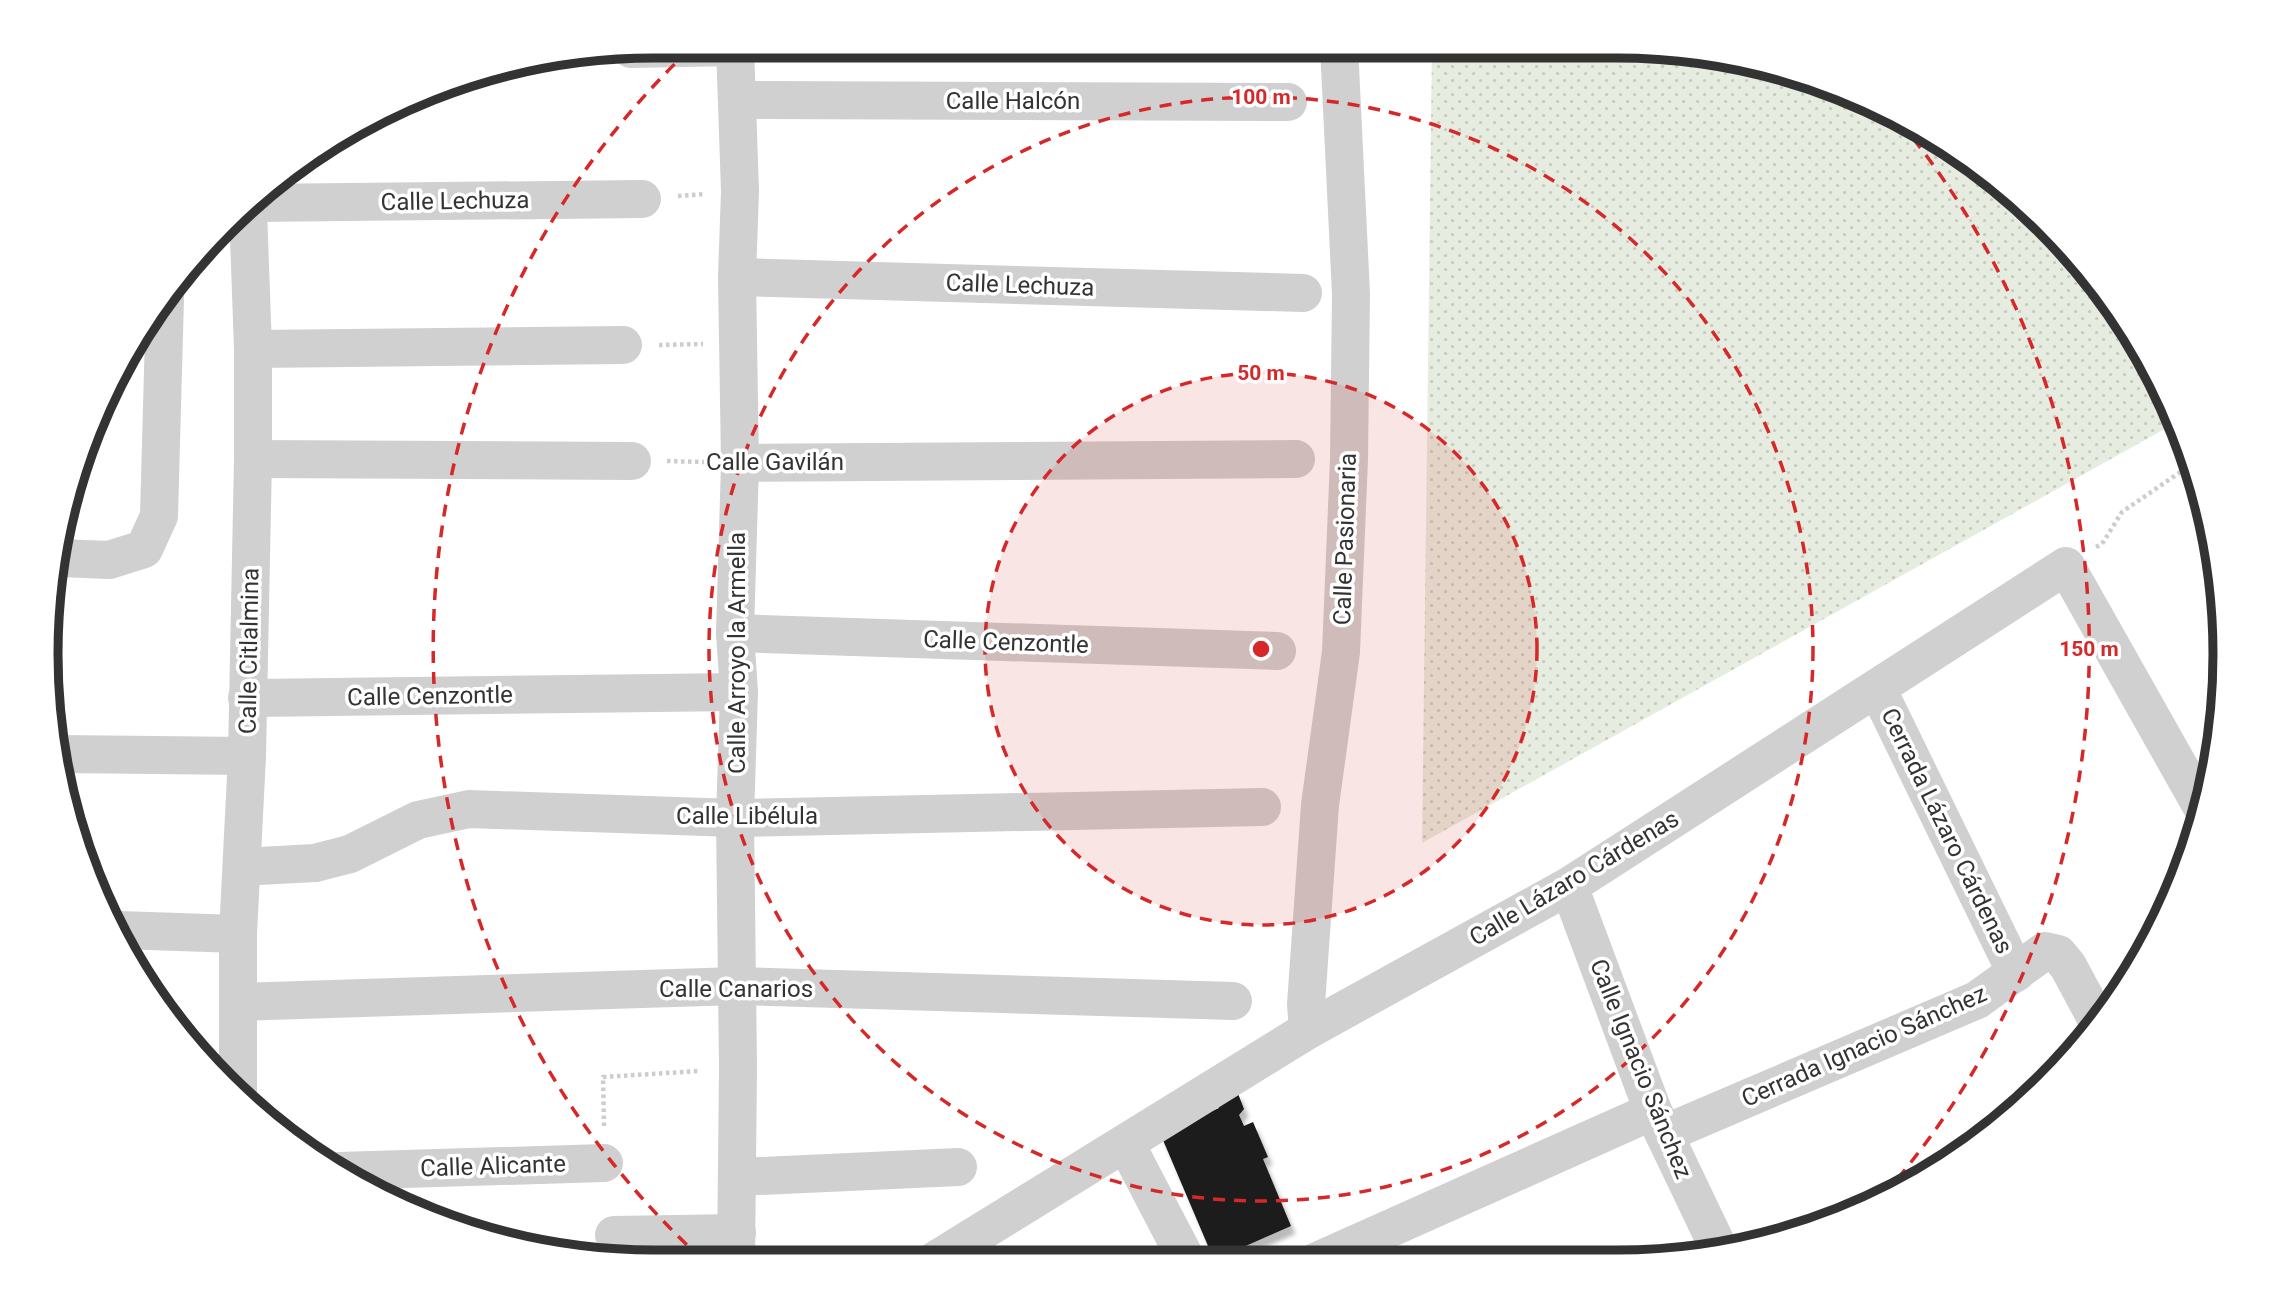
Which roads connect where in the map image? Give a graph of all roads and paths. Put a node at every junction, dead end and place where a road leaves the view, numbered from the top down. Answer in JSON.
{"nodes":[{"id":1,"x":735,"y":58,"type":"edge"},
{"id":2,"x":1340,"y":58,"type":"edge"},
{"id":3,"x":737,"y":100,"type":"junction"},
{"id":4,"x":1288,"y":102,"type":"dead end"},
{"id":5,"x":740,"y":191,"type":"junction"},
{"id":6,"x":642,"y":199,"type":"joint"},
{"id":7,"x":265,"y":203,"type":"edge"},
{"id":8,"x":248,"y":217,"type":"edge"},
{"id":9,"x":737,"y":277,"type":"junction"},
{"id":10,"x":1303,"y":293,"type":"dead end"},
{"id":11,"x":165,"y":314,"type":"edge"},
{"id":12,"x":738,"y":344,"type":"junction"},
{"id":13,"x":623,"y":345,"type":"joint"},
{"id":14,"x":253,"y":349,"type":"junction"},
{"id":15,"x":253,"y":459,"type":"junction"},
{"id":16,"x":1296,"y":459,"type":"dead end"},
{"id":17,"x":632,"y":461,"type":"joint"},
{"id":18,"x":740,"y":463,"type":"junction"},
{"id":19,"x":2184,"y":469,"type":"edge"},
{"id":20,"x":66,"y":558,"type":"edge"},
{"id":21,"x":2066,"y":566,"type":"junction"},
{"id":22,"x":735,"y":633,"type":"junction"},
{"id":23,"x":1277,"y":651,"type":"dead end"},
{"id":24,"x":1877,"y":688,"type":"junction"},
{"id":25,"x":739,"y":692,"type":"junction"},
{"id":26,"x":247,"y":698,"type":"junction"},
{"id":27,"x":66,"y":754,"type":"edge"},
{"id":28,"x":247,"y":756,"type":"junction"},
{"id":29,"x":2196,"y":796,"type":"edge"},
{"id":30,"x":1262,"y":807,"type":"dead end"},
{"id":31,"x":735,"y":818,"type":"junction"},
{"id":32,"x":242,"y":867,"type":"junction"},
{"id":33,"x":1569,"y":886,"type":"junction"},
{"id":34,"x":126,"y":930,"type":"edge"},
{"id":35,"x":238,"y":934,"type":"junction"},
{"id":36,"x":2017,"y":973,"type":"junction"},
{"id":37,"x":737,"y":986,"type":"junction"},
{"id":38,"x":1233,"y":1001,"type":"dead end"},
{"id":39,"x":238,"y":1002,"type":"junction"},
{"id":40,"x":2093,"y":1013,"type":"edge"},
{"id":41,"x":1308,"y":1030,"type":"junction"},
{"id":42,"x":738,"y":1068,"type":"junction"},
{"id":43,"x":603,"y":1077,"type":"dead end"},
{"id":44,"x":238,"y":1081,"type":"edge"},
{"id":45,"x":1659,"y":1122,"type":"junction"},
{"id":46,"x":1125,"y":1144,"type":"junction"},
{"id":47,"x":604,"y":1163,"type":"dead end"},
{"id":48,"x":958,"y":1167,"type":"dead end"},
{"id":49,"x":357,"y":1170,"type":"edge"},
{"id":50,"x":738,"y":1177,"type":"junction"},
{"id":51,"x":614,"y":1235,"type":"dead end"},
{"id":52,"x":1716,"y":1242,"type":"edge"},
{"id":53,"x":736,"y":1247,"type":"edge"},
{"id":54,"x":952,"y":1250,"type":"edge"},
{"id":55,"x":1181,"y":1250,"type":"edge"},
{"id":56,"x":1344,"y":1250,"type":"edge"}],
"edges":[{"from":1,"to":3,"type":"street","name":"Calle Arroyo la Armella"},
{"from":2,"to":41,"type":"street","name":"Calle Pasionaria"},
{"from":3,"to":4,"type":"street","name":"Calle Halcón"},
{"from":3,"to":5,"type":"street","name":"Calle Arroyo la Armella"},
{"from":5,"to":6,"type":"path"},
{"from":5,"to":9,"type":"street","name":"Calle Arroyo la Armella"},
{"from":6,"to":7,"type":"street","name":"Calle Lechuza"},
{"from":8,"to":14,"type":"street","name":"Calle Citlalmina"},
{"from":9,"to":10,"type":"street","name":"Calle Lechuza"},
{"from":9,"to":12,"type":"street","name":"Calle Arroyo la Armella"},
{"from":11,"to":20,"type":"street"},
{"from":12,"to":13,"type":"path"},
{"from":12,"to":18,"type":"street","name":"Calle Arroyo la Armella"},
{"from":13,"to":14,"type":"street"},
{"from":14,"to":15,"type":"street","name":"Calle Citlalmina"},
{"from":15,"to":17,"type":"street"},
{"from":15,"to":26,"type":"street","name":"Calle Citlalmina"},
{"from":16,"to":18,"type":"street","name":"Calle Gavilán"},
{"from":17,"to":18,"type":"path","name":"Calle Gavilán"},
{"from":18,"to":22,"type":"street","name":"Calle Arroyo la Armella"},
{"from":19,"to":21,"type":"path"},
{"from":21,"to":24,"type":"street","name":"Calle Lázaro Cárdenas"},
{"from":21,"to":29,"type":"street"},
{"from":22,"to":23,"type":"street","name":"Calle Cenzontle"},
{"from":22,"to":25,"type":"street","name":"Calle Arroyo la Armella"},
{"from":24,"to":33,"type":"street","name":"Calle Lázaro Cárdenas"},
{"from":24,"to":36,"type":"street","name":"Cerrada Lázaro Cárdenas"},
{"from":25,"to":26,"type":"street","name":"Calle Cenzontle"},
{"from":25,"to":31,"type":"street","name":"Calle Arroyo la Armella"},
{"from":26,"to":28,"type":"street","name":"Calle Citlalmina"},
{"from":27,"to":28,"type":"street"},
{"from":28,"to":32,"type":"street","name":"Calle Citlalmina"},
{"from":30,"to":31,"type":"street","name":"Calle Libélula"},
{"from":31,"to":32,"type":"street","name":"Calle Libélula"},
{"from":31,"to":37,"type":"street","name":"Calle Arroyo la Armella"},
{"from":32,"to":35,"type":"street","name":"Calle Citlalmina"},
{"from":33,"to":41,"type":"street","name":"Calle Lázaro Cárdenas"},
{"from":33,"to":45,"type":"street","name":"Calle Ignacio Sánchez"},
{"from":34,"to":35,"type":"street"},
{"from":35,"to":39,"type":"street","name":"Calle Citlalmina"},
{"from":36,"to":40,"type":"street","name":"Cerrada Ignacio Sánchez"},
{"from":36,"to":45,"type":"street","name":"Cerrada Ignacio Sánchez"},
{"from":37,"to":38,"type":"street","name":"Calle Canarios"},
{"from":37,"to":39,"type":"street","name":"Calle Canarios"},
{"from":37,"to":42,"type":"street","name":"Calle Arroyo la Armella"},
{"from":39,"to":44,"type":"street","name":"Calle Citlalmina"},
{"from":41,"to":46,"type":"street","name":"Calle Lázaro Cárdenas"},
{"from":42,"to":43,"type":"path"},
{"from":42,"to":50,"type":"street","name":"Calle Arroyo la Armella"},
{"from":45,"to":52,"type":"street","name":"Calle Ignacio Sánchez"},
{"from":45,"to":56,"type":"street","name":"Cerrada Ignacio Sánchez"},
{"from":46,"to":54,"type":"street","name":"Calle Lázaro Cárdenas"},
{"from":46,"to":55,"type":"street"},
{"from":47,"to":49,"type":"street","name":"Calle Alicante"},
{"from":48,"to":50,"type":"street"},
{"from":50,"to":53,"type":"street","name":"Calle Arroyo la Armella"},
{"from":51,"to":53,"type":"street"}]}
